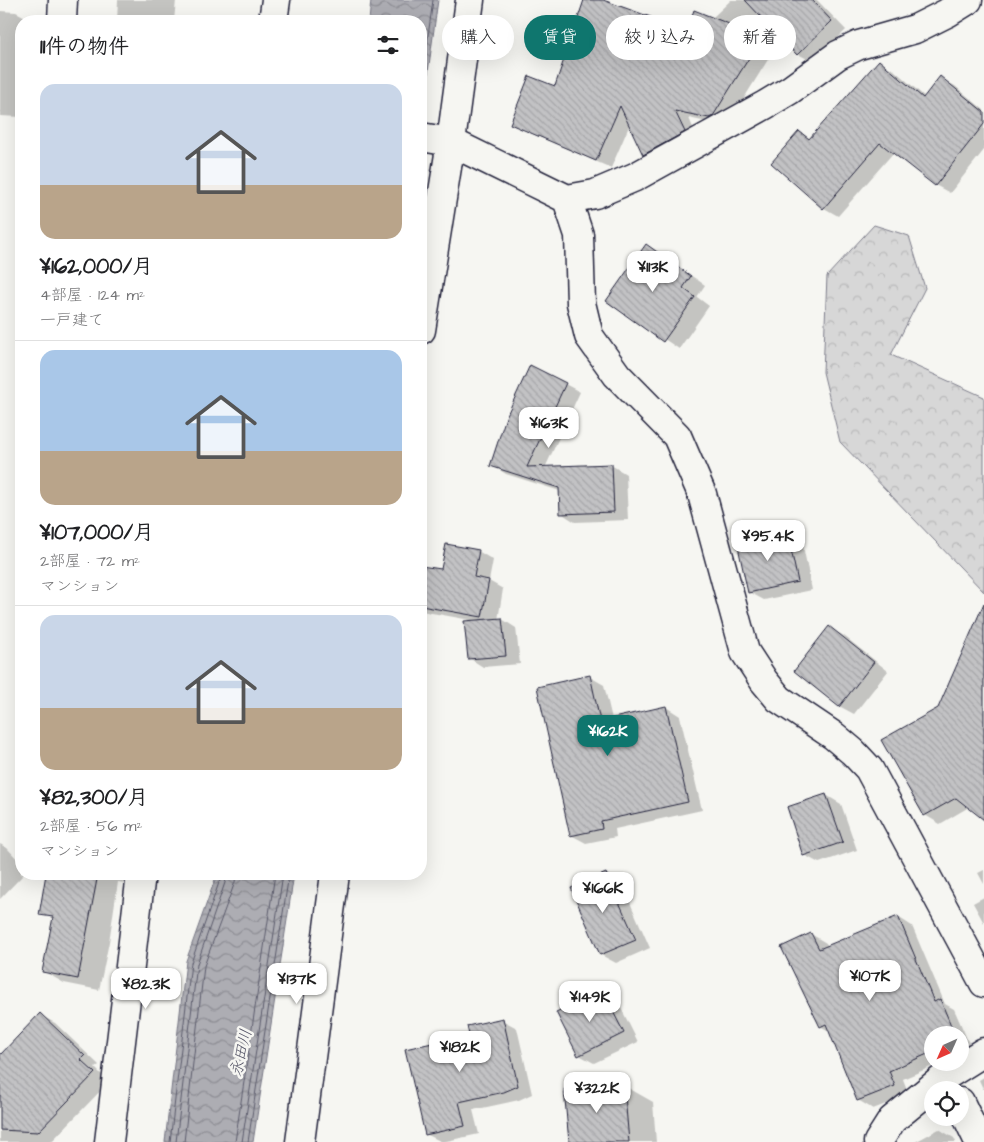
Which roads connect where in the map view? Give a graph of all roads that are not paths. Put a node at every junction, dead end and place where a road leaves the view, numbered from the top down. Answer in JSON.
{"nodes":[{"id":1,"x":63,"y":0,"type":"edge"},
{"id":2,"x":276,"y":0,"type":"edge"},
{"id":3,"x":470,"y":0,"type":"edge"},
{"id":4,"x":968,"y":0,"type":"edge"},
{"id":5,"x":62,"y":15,"type":"edge"},
{"id":6,"x":274,"y":15,"type":"edge"},
{"id":7,"x":427,"y":138,"type":"edge"},
{"id":8,"x":451,"y":142,"type":"junction"},
{"id":9,"x":567,"y":200,"type":"junction"},
{"id":10,"x":427,"y":292,"type":"edge"},
{"id":11,"x":140,"y":880,"type":"edge"},
{"id":12,"x":334,"y":880,"type":"edge"},
{"id":13,"x":984,"y":983,"type":"edge"},
{"id":14,"x":984,"y":1052,"type":"edge"},
{"id":15,"x":952,"y":1081,"type":"edge"},
{"id":16,"x":924,"y":1100,"type":"edge"},
{"id":17,"x":969,"y":1120,"type":"edge"},
{"id":18,"x":109,"y":1142,"type":"edge"},
{"id":19,"x":300,"y":1142,"type":"edge"},
{"id":20,"x":878,"y":1142,"type":"edge"},
{"id":21,"x":980,"y":1142,"type":"edge"}],
"edges":[{"from":1,"to":5,"type":"street"},
{"from":2,"to":6,"type":"street"},
{"from":3,"to":8,"type":"street"},
{"from":4,"to":9,"type":"street"},
{"from":7,"to":8,"type":"street"},
{"from":8,"to":9,"type":"street"},
{"from":8,"to":10,"type":"street"},
{"from":9,"to":13,"type":"street"},
{"from":11,"to":18,"type":"street"},
{"from":12,"to":19,"type":"street"},
{"from":14,"to":15,"type":"street"},
{"from":16,"to":20,"type":"street"},
{"from":17,"to":21,"type":"street"}]}
